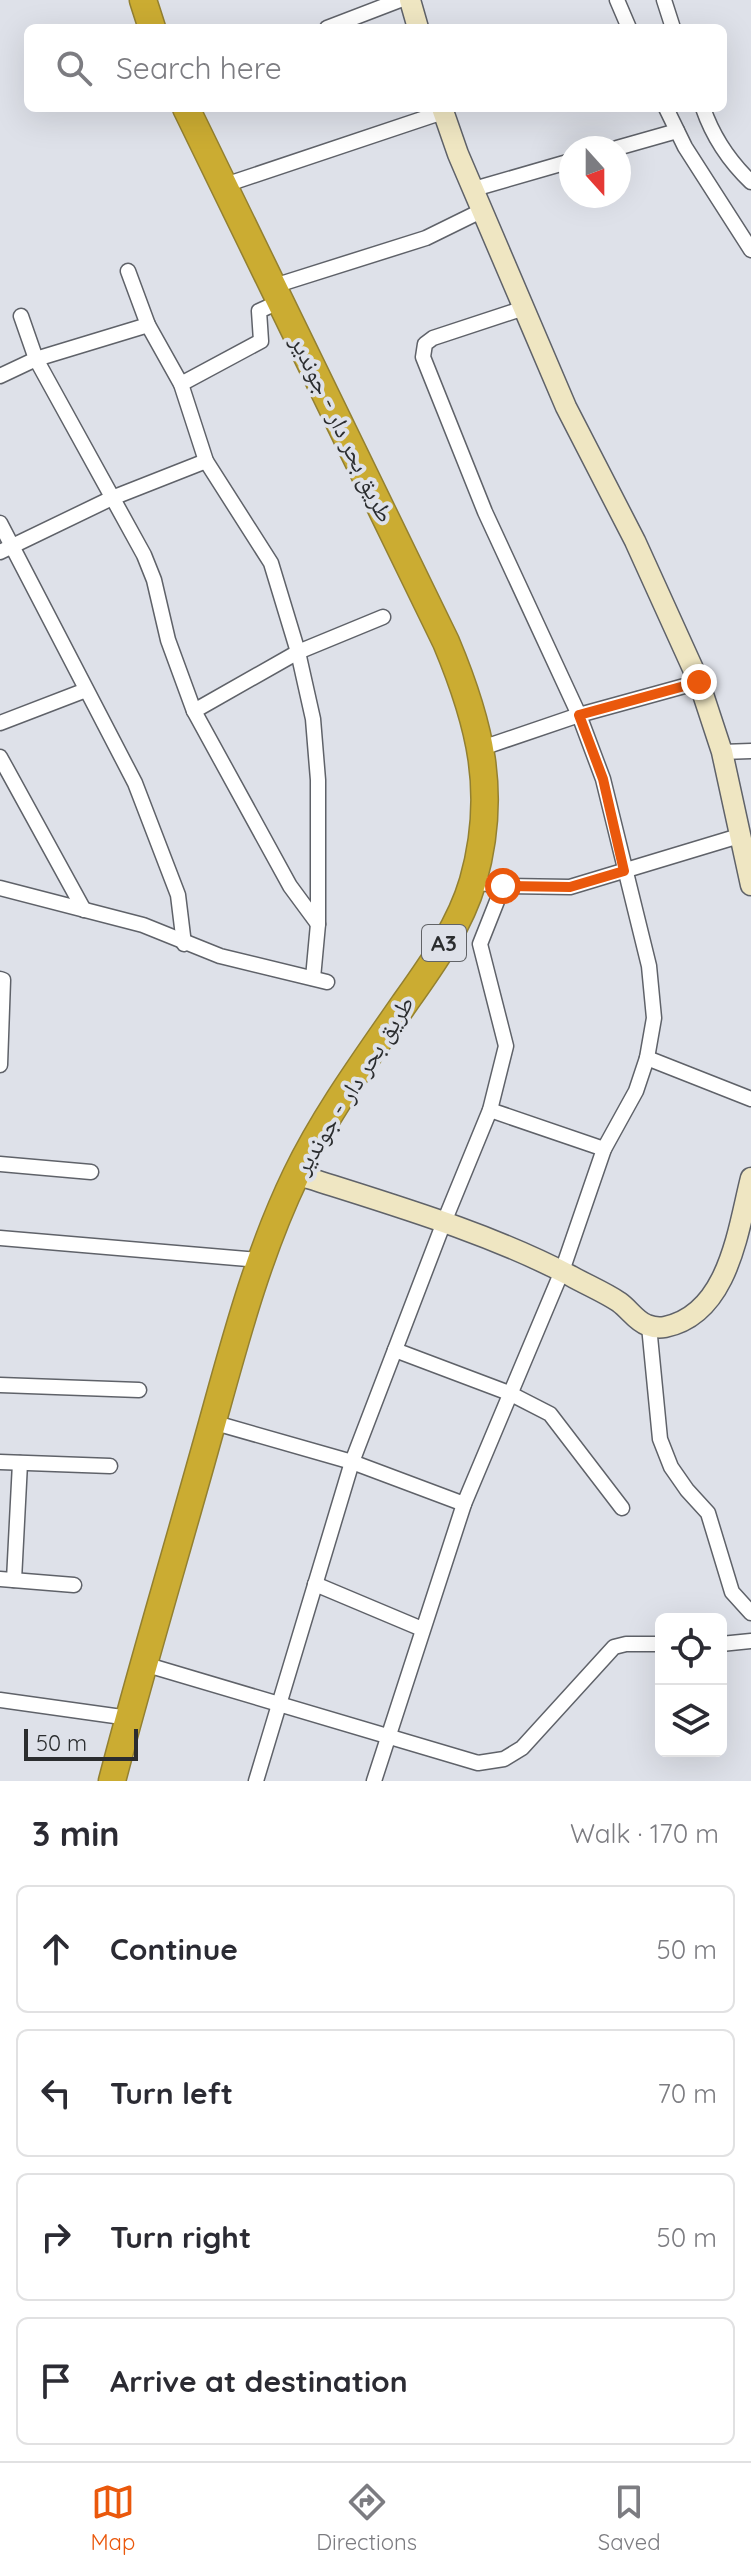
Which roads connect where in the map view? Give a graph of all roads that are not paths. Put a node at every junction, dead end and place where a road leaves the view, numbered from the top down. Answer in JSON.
{"nodes":[{"id":1,"x":143,"y":0,"type":"edge"},
{"id":2,"x":400,"y":0,"type":"edge"},
{"id":3,"x":410,"y":0,"type":"edge"},
{"id":4,"x":617,"y":0,"type":"edge"},
{"id":5,"x":664,"y":0,"type":"edge"},
{"id":6,"x":151,"y":24,"type":"edge"},
{"id":7,"x":337,"y":24,"type":"edge"},
{"id":8,"x":417,"y":24,"type":"edge"},
{"id":9,"x":627,"y":24,"type":"edge"},
{"id":10,"x":672,"y":24,"type":"edge"},
{"id":11,"x":188,"y":112,"type":"edge"},
{"id":12,"x":436,"y":112,"type":"edge"},
{"id":13,"x":443,"y":112,"type":"edge"},
{"id":14,"x":668,"y":112,"type":"edge"},
{"id":15,"x":704,"y":112,"type":"edge"},
{"id":16,"x":677,"y":131,"type":"junction"},
{"id":17,"x":631,"y":144,"type":"edge"},
{"id":18,"x":559,"y":164,"type":"edge"},
{"id":19,"x":751,"y":182,"type":"edge"},
{"id":20,"x":225,"y":185,"type":"junction"},
{"id":21,"x":474,"y":189,"type":"junction"},
{"id":22,"x":483,"y":210,"type":"junction"},
{"id":23,"x":751,"y":250,"type":"edge"},
{"id":24,"x":128,"y":271,"type":"dead end"},
{"id":25,"x":278,"y":294,"type":"junction"},
{"id":26,"x":524,"y":308,"type":"junction"},
{"id":27,"x":21,"y":316,"type":"dead end"},
{"id":28,"x":148,"y":325,"type":"junction"},
{"id":29,"x":36,"y":359,"type":"junction"},
{"id":30,"x":0,"y":376,"type":"edge"},
{"id":31,"x":181,"y":384,"type":"junction"},
{"id":32,"x":206,"y":461,"type":"junction"},
{"id":33,"x":112,"y":498,"type":"junction"},
{"id":34,"x":0,"y":523,"type":"edge"},
{"id":35,"x":6,"y":549,"type":"edge"},
{"id":36,"x":383,"y":617,"type":"dead end"},
{"id":37,"x":298,"y":652,"type":"junction"},
{"id":38,"x":699,"y":682,"type":"junction"},
{"id":39,"x":86,"y":690,"type":"junction"},
{"id":40,"x":194,"y":711,"type":"junction"},
{"id":41,"x":579,"y":715,"type":"junction"},
{"id":42,"x":0,"y":723,"type":"edge"},
{"id":43,"x":482,"y":748,"type":"junction"},
{"id":44,"x":751,"y":751,"type":"edge"},
{"id":45,"x":722,"y":752,"type":"junction"},
{"id":46,"x":0,"y":757,"type":"edge"},
{"id":47,"x":739,"y":836,"type":"junction"},
{"id":48,"x":624,"y":871,"type":"junction"},
{"id":49,"x":473,"y":882,"type":"junction"},
{"id":50,"x":751,"y":885,"type":"edge"},
{"id":51,"x":503,"y":886,"type":"junction"},
{"id":52,"x":0,"y":888,"type":"edge"},
{"id":53,"x":84,"y":910,"type":"junction"},
{"id":54,"x":318,"y":924,"type":"junction"},
{"id":55,"x":184,"y":944,"type":"junction"},
{"id":56,"x":0,"y":979,"type":"edge"},
{"id":57,"x":647,"y":1058,"type":"junction"},
{"id":58,"x":0,"y":1065,"type":"edge"},
{"id":59,"x":751,"y":1099,"type":"edge"},
{"id":60,"x":490,"y":1110,"type":"junction"},
{"id":61,"x":604,"y":1149,"type":"junction"},
{"id":62,"x":0,"y":1164,"type":"edge"},
{"id":63,"x":91,"y":1172,"type":"dead end"},
{"id":64,"x":296,"y":1174,"type":"junction"},
{"id":65,"x":751,"y":1178,"type":"edge"},
{"id":66,"x":444,"y":1222,"type":"junction"},
{"id":67,"x":0,"y":1238,"type":"edge"},
{"id":68,"x":260,"y":1260,"type":"junction"},
{"id":69,"x":562,"y":1271,"type":"junction"},
{"id":70,"x":649,"y":1326,"type":"junction"},
{"id":71,"x":395,"y":1350,"type":"junction"},
{"id":72,"x":0,"y":1385,"type":"edge"},
{"id":73,"x":139,"y":1390,"type":"dead end"},
{"id":74,"x":509,"y":1393,"type":"junction"},
{"id":75,"x":212,"y":1422,"type":"junction"},
{"id":76,"x":0,"y":1462,"type":"edge"},
{"id":77,"x":352,"y":1462,"type":"junction"},
{"id":78,"x":20,"y":1463,"type":"junction"},
{"id":79,"x":110,"y":1466,"type":"dead end"},
{"id":80,"x":464,"y":1504,"type":"junction"},
{"id":81,"x":622,"y":1508,"type":"dead end"},
{"id":82,"x":7,"y":1579,"type":"edge"},
{"id":83,"x":315,"y":1584,"type":"junction"},
{"id":84,"x":74,"y":1585,"type":"dead end"},
{"id":85,"x":751,"y":1613,"type":"edge"},
{"id":86,"x":422,"y":1629,"type":"junction"},
{"id":87,"x":751,"y":1641,"type":"edge"},
{"id":88,"x":727,"y":1643,"type":"edge"},
{"id":89,"x":655,"y":1644,"type":"edge"},
{"id":90,"x":144,"y":1664,"type":"junction"},
{"id":91,"x":0,"y":1700,"type":"edge"},
{"id":92,"x":279,"y":1703,"type":"junction"},
{"id":93,"x":129,"y":1718,"type":"junction"},
{"id":94,"x":388,"y":1735,"type":"junction"},
{"id":95,"x":112,"y":1781,"type":"edge"},
{"id":96,"x":256,"y":1781,"type":"edge"},
{"id":97,"x":374,"y":1781,"type":"edge"}],
"edges":[{"from":1,"to":6,"type":"highway"},
{"from":2,"to":7,"type":"street"},
{"from":3,"to":8,"type":"street"},
{"from":4,"to":9,"type":"street"},
{"from":5,"to":10,"type":"street"},
{"from":11,"to":20,"type":"highway","name":"طريق بحر دار - جوندير","number":"A3"},
{"from":12,"to":20,"type":"street"},
{"from":13,"to":21,"type":"street"},
{"from":14,"to":16,"type":"street"},
{"from":15,"to":19,"type":"street"},
{"from":16,"to":17,"type":"street"},
{"from":16,"to":23,"type":"street"},
{"from":18,"to":21,"type":"street"},
{"from":20,"to":25,"type":"highway","name":"طريق بحر دار - جوندير","number":"A3"},
{"from":21,"to":22,"type":"street"},
{"from":22,"to":25,"type":"street"},
{"from":22,"to":26,"type":"street"},
{"from":24,"to":28,"type":"street"},
{"from":25,"to":31,"type":"street"},
{"from":25,"to":43,"type":"highway","name":"طريق بحر دار - جوندير","number":"A3"},
{"from":26,"to":38,"type":"street"},
{"from":26,"to":41,"type":"street"},
{"from":27,"to":29,"type":"street"},
{"from":28,"to":29,"type":"street"},
{"from":28,"to":31,"type":"street"},
{"from":29,"to":30,"type":"street"},
{"from":29,"to":33,"type":"street"},
{"from":31,"to":32,"type":"street"},
{"from":32,"to":33,"type":"street"},
{"from":32,"to":37,"type":"street"},
{"from":33,"to":35,"type":"street"},
{"from":33,"to":40,"type":"street"},
{"from":34,"to":35,"type":"street"},
{"from":35,"to":39,"type":"street"},
{"from":36,"to":37,"type":"street"},
{"from":37,"to":40,"type":"street"},
{"from":37,"to":54,"type":"street"},
{"from":38,"to":41,"type":"street"},
{"from":38,"to":45,"type":"street"},
{"from":39,"to":42,"type":"street"},
{"from":39,"to":55,"type":"street"},
{"from":40,"to":54,"type":"street"},
{"from":41,"to":43,"type":"street"},
{"from":41,"to":48,"type":"street"},
{"from":43,"to":49,"type":"highway","name":"طريق بحر دار - جوندير","number":"A3"},
{"from":44,"to":45,"type":"street"},
{"from":45,"to":47,"type":"street"},
{"from":46,"to":53,"type":"street"},
{"from":47,"to":48,"type":"street"},
{"from":47,"to":50,"type":"street"},
{"from":48,"to":51,"type":"street"},
{"from":48,"to":57,"type":"street"},
{"from":49,"to":51,"type":"street"},
{"from":49,"to":64,"type":"highway","name":"طريق بحر دار - جوندير","number":"A3"},
{"from":51,"to":60,"type":"street"},
{"from":52,"to":53,"type":"street"},
{"from":53,"to":55,"type":"street"},
{"from":54,"to":55,"type":"street"},
{"from":56,"to":58,"type":"street"},
{"from":57,"to":59,"type":"street"},
{"from":57,"to":61,"type":"street"},
{"from":60,"to":61,"type":"street"},
{"from":60,"to":66,"type":"street"},
{"from":61,"to":69,"type":"street"},
{"from":62,"to":63,"type":"street"},
{"from":64,"to":66,"type":"street"},
{"from":64,"to":68,"type":"highway","name":"طريق بحر دار - جوندير","number":"A3"},
{"from":65,"to":70,"type":"street"},
{"from":66,"to":69,"type":"street"},
{"from":66,"to":71,"type":"street"},
{"from":67,"to":68,"type":"street"},
{"from":68,"to":75,"type":"highway","name":"طريق بحر دار - جوندير","number":"A3"},
{"from":69,"to":70,"type":"street"},
{"from":69,"to":74,"type":"street"},
{"from":70,"to":85,"type":"street"},
{"from":71,"to":74,"type":"street"},
{"from":71,"to":77,"type":"street"},
{"from":72,"to":73,"type":"street"},
{"from":74,"to":80,"type":"street"},
{"from":74,"to":81,"type":"street"},
{"from":75,"to":77,"type":"street"},
{"from":75,"to":90,"type":"highway","name":"طريق بحر دار - جوندير","number":"A3"},
{"from":76,"to":78,"type":"street"},
{"from":77,"to":80,"type":"street"},
{"from":77,"to":83,"type":"street"},
{"from":78,"to":79,"type":"street"},
{"from":78,"to":82,"type":"street"},
{"from":80,"to":86,"type":"street"},
{"from":82,"to":84,"type":"street"},
{"from":83,"to":86,"type":"street"},
{"from":83,"to":92,"type":"street"},
{"from":86,"to":94,"type":"street"},
{"from":87,"to":88,"type":"street"},
{"from":89,"to":94,"type":"street"},
{"from":90,"to":92,"type":"street"},
{"from":90,"to":93,"type":"highway","name":"طريق بحر دار - جوندير","number":"A3"},
{"from":91,"to":93,"type":"street"},
{"from":92,"to":94,"type":"street"},
{"from":92,"to":96,"type":"street"},
{"from":93,"to":95,"type":"highway","name":"طريق بحر دار - جوندير","number":"A3"},
{"from":94,"to":97,"type":"street"}]}
